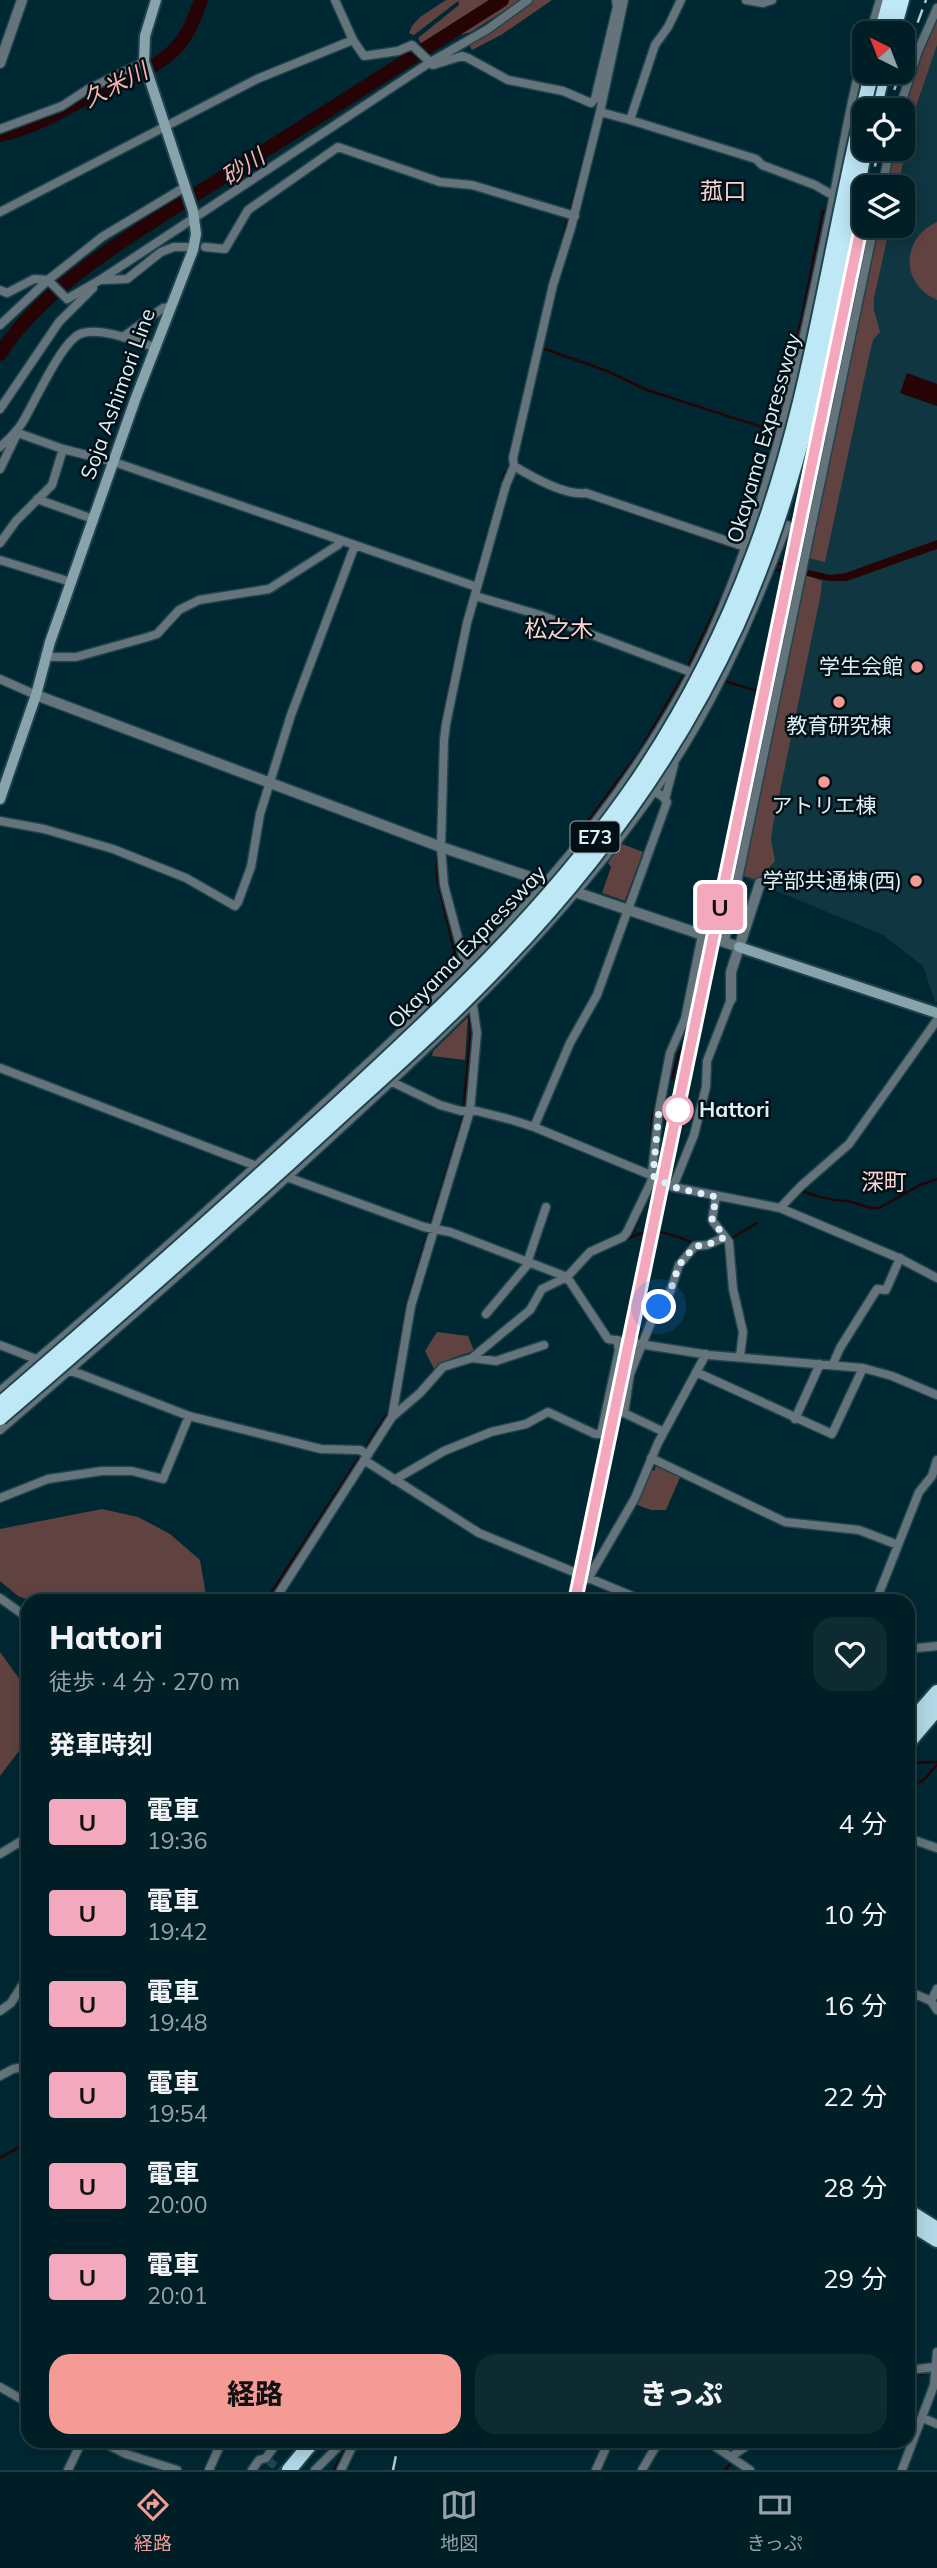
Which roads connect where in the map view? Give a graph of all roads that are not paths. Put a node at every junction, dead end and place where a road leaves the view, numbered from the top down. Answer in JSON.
{"nodes":[{"id":1,"x":22,"y":0,"type":"edge"},
{"id":2,"x":156,"y":0,"type":"edge"},
{"id":3,"x":335,"y":0,"type":"edge"},
{"id":4,"x":528,"y":0,"type":"edge"},
{"id":5,"x":616,"y":0,"type":"edge"},
{"id":6,"x":625,"y":0,"type":"edge"},
{"id":7,"x":681,"y":0,"type":"edge"},
{"id":8,"x":746,"y":0,"type":"edge"},
{"id":9,"x":772,"y":0,"type":"edge"},
{"id":10,"x":880,"y":0,"type":"edge"},
{"id":11,"x":890,"y":0,"type":"edge"},
{"id":12,"x":902,"y":0,"type":"edge"},
{"id":13,"x":937,"y":8,"type":"edge"},
{"id":14,"x":874,"y":21,"type":"edge"},
{"id":15,"x":884,"y":21,"type":"edge"},
{"id":16,"x":896,"y":21,"type":"edge"},
{"id":17,"x":353,"y":40,"type":"junction"},
{"id":18,"x":427,"y":60,"type":"junction"},
{"id":19,"x":0,"y":63,"type":"edge"},
{"id":20,"x":145,"y":67,"type":"junction"},
{"id":21,"x":857,"y":84,"type":"edge"},
{"id":22,"x":869,"y":84,"type":"edge"},
{"id":23,"x":902,"y":98,"type":"edge"},
{"id":24,"x":598,"y":105,"type":"junction"},
{"id":25,"x":630,"y":120,"type":"junction"},
{"id":26,"x":165,"y":126,"type":"junction"},
{"id":27,"x":0,"y":130,"type":"edge"},
{"id":28,"x":863,"y":161,"type":"edge"},
{"id":29,"x":186,"y":189,"type":"junction"},
{"id":30,"x":834,"y":196,"type":"junction"},
{"id":31,"x":0,"y":212,"type":"edge"},
{"id":32,"x":194,"y":214,"type":"junction"},
{"id":33,"x":571,"y":215,"type":"junction"},
{"id":34,"x":871,"y":238,"type":"edge"},
{"id":35,"x":187,"y":247,"type":"dead end"},
{"id":36,"x":205,"y":247,"type":"dead end"},
{"id":37,"x":48,"y":280,"type":"junction"},
{"id":38,"x":100,"y":280,"type":"junction"},
{"id":39,"x":0,"y":290,"type":"edge"},
{"id":40,"x":67,"y":299,"type":"junction"},
{"id":41,"x":170,"y":307,"type":"junction"},
{"id":42,"x":65,"y":316,"type":"junction"},
{"id":43,"x":0,"y":325,"type":"edge"},
{"id":44,"x":123,"y":337,"type":"junction"},
{"id":45,"x":154,"y":347,"type":"junction"},
{"id":46,"x":0,"y":409,"type":"edge"},
{"id":47,"x":16,"y":433,"type":"junction"},
{"id":48,"x":0,"y":447,"type":"edge"},
{"id":49,"x":63,"y":449,"type":"junction"},
{"id":50,"x":114,"y":462,"type":"junction"},
{"id":51,"x":514,"y":466,"type":"junction"},
{"id":52,"x":0,"y":469,"type":"edge"},
{"id":53,"x":37,"y":499,"type":"junction"},
{"id":54,"x":93,"y":519,"type":"junction"},
{"id":55,"x":787,"y":525,"type":"dead end"},
{"id":56,"x":341,"y":540,"type":"junction"},
{"id":57,"x":0,"y":543,"type":"edge"},
{"id":58,"x":355,"y":545,"type":"junction"},
{"id":59,"x":744,"y":551,"type":"junction"},
{"id":60,"x":773,"y":561,"type":"junction"},
{"id":61,"x":1,"y":563,"type":"edge"},
{"id":62,"x":71,"y":582,"type":"junction"},
{"id":63,"x":476,"y":592,"type":"junction"},
{"id":64,"x":46,"y":657,"type":"junction"},
{"id":65,"x":688,"y":670,"type":"junction"},
{"id":66,"x":0,"y":679,"type":"edge"},
{"id":67,"x":719,"y":684,"type":"junction"},
{"id":68,"x":36,"y":695,"type":"junction"},
{"id":69,"x":673,"y":762,"type":"junction"},
{"id":70,"x":271,"y":783,"type":"junction"},
{"id":71,"x":654,"y":791,"type":"junction"},
{"id":72,"x":0,"y":799,"type":"edge"},
{"id":73,"x":665,"y":799,"type":"junction"},
{"id":74,"x":0,"y":821,"type":"edge"},
{"id":75,"x":441,"y":847,"type":"junction"},
{"id":76,"x":548,"y":882,"type":"junction"},
{"id":77,"x":760,"y":883,"type":"dead end"},
{"id":78,"x":578,"y":892,"type":"junction"},
{"id":79,"x":627,"y":908,"type":"junction"},
{"id":80,"x":702,"y":935,"type":"junction"},
{"id":81,"x":725,"y":941,"type":"junction"},
{"id":82,"x":739,"y":947,"type":"junction"},
{"id":83,"x":462,"y":973,"type":"junction"},
{"id":84,"x":731,"y":999,"type":"joint"},
{"id":85,"x":469,"y":1007,"type":"junction"},
{"id":86,"x":937,"y":1013,"type":"edge"},
{"id":87,"x":937,"y":1020,"type":"edge"},
{"id":88,"x":0,"y":1068,"type":"edge"},
{"id":89,"x":363,"y":1068,"type":"junction"},
{"id":90,"x":391,"y":1082,"type":"junction"},
{"id":91,"x":466,"y":1111,"type":"junction"},
{"id":92,"x":534,"y":1128,"type":"junction"},
{"id":93,"x":257,"y":1166,"type":"junction"},
{"id":94,"x":653,"y":1176,"type":"junction"},
{"id":95,"x":287,"y":1177,"type":"junction"},
{"id":96,"x":673,"y":1187,"type":"junction"},
{"id":97,"x":716,"y":1197,"type":"junction"},
{"id":98,"x":546,"y":1207,"type":"dead end"},
{"id":99,"x":780,"y":1208,"type":"junction"},
{"id":100,"x":430,"y":1228,"type":"junction"},
{"id":101,"x":725,"y":1237,"type":"junction"},
{"id":102,"x":900,"y":1258,"type":"junction"},
{"id":103,"x":528,"y":1263,"type":"junction"},
{"id":104,"x":937,"y":1278,"type":"edge"},
{"id":105,"x":568,"y":1279,"type":"junction"},
{"id":106,"x":486,"y":1314,"type":"dead end"},
{"id":107,"x":617,"y":1340,"type":"junction"},
{"id":108,"x":642,"y":1344,"type":"junction"},
{"id":109,"x":0,"y":1345,"type":"edge"},
{"id":110,"x":544,"y":1345,"type":"dead end"},
{"id":111,"x":706,"y":1354,"type":"junction"},
{"id":112,"x":740,"y":1357,"type":"junction"},
{"id":113,"x":472,"y":1358,"type":"junction"},
{"id":114,"x":37,"y":1359,"type":"junction"},
{"id":115,"x":820,"y":1364,"type":"junction"},
{"id":116,"x":834,"y":1364,"type":"junction"},
{"id":117,"x":863,"y":1368,"type":"junction"},
{"id":118,"x":69,"y":1371,"type":"junction"},
{"id":119,"x":696,"y":1372,"type":"junction"},
{"id":120,"x":0,"y":1391,"type":"edge"},
{"id":121,"x":937,"y":1395,"type":"edge"},
{"id":122,"x":0,"y":1404,"type":"edge"},
{"id":123,"x":189,"y":1416,"type":"junction"},
{"id":124,"x":392,"y":1417,"type":"junction"},
{"id":125,"x":0,"y":1418,"type":"edge"},
{"id":126,"x":795,"y":1419,"type":"junction"},
{"id":127,"x":0,"y":1430,"type":"edge"},
{"id":128,"x":664,"y":1432,"type":"junction"},
{"id":129,"x":364,"y":1455,"type":"junction"},
{"id":130,"x":651,"y":1458,"type":"junction"},
{"id":131,"x":937,"y":1460,"type":"edge"},
{"id":132,"x":935,"y":1477,"type":"edge"},
{"id":133,"x":394,"y":1480,"type":"junction"},
{"id":134,"x":0,"y":1499,"type":"edge"},
{"id":135,"x":898,"y":1545,"type":"junction"},
{"id":136,"x":588,"y":1579,"type":"junction"},
{"id":137,"x":278,"y":1594,"type":"edge"},
{"id":138,"x":626,"y":1594,"type":"edge"},
{"id":139,"x":879,"y":1594,"type":"edge"},
{"id":140,"x":0,"y":1598,"type":"edge"},
{"id":141,"x":21,"y":1613,"type":"edge"},
{"id":142,"x":937,"y":1646,"type":"edge"},
{"id":143,"x":915,"y":1648,"type":"edge"},
{"id":144,"x":937,"y":1692,"type":"edge"},
{"id":145,"x":937,"y":1709,"type":"edge"},
{"id":146,"x":915,"y":1717,"type":"edge"},
{"id":147,"x":915,"y":1735,"type":"edge"},
{"id":148,"x":915,"y":1840,"type":"edge"},
{"id":149,"x":21,"y":1841,"type":"edge"},
{"id":150,"x":937,"y":1848,"type":"edge"},
{"id":151,"x":0,"y":1854,"type":"edge"},
{"id":152,"x":21,"y":1987,"type":"edge"},
{"id":153,"x":937,"y":1989,"type":"edge"},
{"id":154,"x":915,"y":1994,"type":"edge"},
{"id":155,"x":931,"y":2001,"type":"junction"},
{"id":156,"x":937,"y":2010,"type":"edge"},
{"id":157,"x":0,"y":2011,"type":"edge"},
{"id":158,"x":21,"y":2068,"type":"edge"},
{"id":159,"x":0,"y":2076,"type":"edge"},
{"id":160,"x":915,"y":2215,"type":"edge"},
{"id":161,"x":915,"y":2226,"type":"edge"},
{"id":162,"x":937,"y":2228,"type":"edge"},
{"id":163,"x":937,"y":2240,"type":"edge"},
{"id":164,"x":937,"y":2352,"type":"edge"},
{"id":165,"x":915,"y":2370,"type":"edge"},
{"id":166,"x":935,"y":2370,"type":"edge"},
{"id":167,"x":0,"y":2387,"type":"edge"},
{"id":168,"x":21,"y":2399,"type":"edge"},
{"id":169,"x":923,"y":2418,"type":"junction"},
{"id":170,"x":937,"y":2424,"type":"edge"},
{"id":171,"x":915,"y":2438,"type":"edge"},
{"id":172,"x":79,"y":2448,"type":"edge"},
{"id":173,"x":114,"y":2448,"type":"edge"},
{"id":174,"x":219,"y":2448,"type":"edge"},
{"id":175,"x":274,"y":2448,"type":"edge"},
{"id":176,"x":307,"y":2448,"type":"edge"},
{"id":177,"x":341,"y":2448,"type":"edge"},
{"id":178,"x":352,"y":2448,"type":"edge"},
{"id":179,"x":606,"y":2448,"type":"edge"},
{"id":180,"x":655,"y":2448,"type":"edge"},
{"id":181,"x":718,"y":2448,"type":"edge"},
{"id":182,"x":746,"y":2448,"type":"edge"},
{"id":183,"x":911,"y":2448,"type":"edge"},
{"id":184,"x":734,"y":2459,"type":"junction"},
{"id":185,"x":68,"y":2470,"type":"edge"},
{"id":186,"x":177,"y":2470,"type":"edge"},
{"id":187,"x":209,"y":2470,"type":"edge"},
{"id":188,"x":252,"y":2470,"type":"edge"},
{"id":189,"x":289,"y":2470,"type":"edge"},
{"id":190,"x":315,"y":2470,"type":"edge"},
{"id":191,"x":341,"y":2470,"type":"edge"},
{"id":192,"x":596,"y":2470,"type":"edge"},
{"id":193,"x":642,"y":2470,"type":"edge"},
{"id":194,"x":750,"y":2470,"type":"edge"},
{"id":195,"x":902,"y":2470,"type":"edge"}],
"edges":[{"from":1,"to":19,"type":"street"},
{"from":2,"to":20,"type":"main road","name":"Soja Ashimori Line"},
{"from":3,"to":17,"type":"street"},
{"from":4,"to":18,"type":"street"},
{"from":5,"to":24,"type":"street"},
{"from":6,"to":24,"type":"street"},
{"from":7,"to":25,"type":"street"},
{"from":8,"to":9,"type":"street"},
{"from":10,"to":14,"type":"street"},
{"from":11,"to":15,"type":"highway"},
{"from":12,"to":16,"type":"highway"},
{"from":13,"to":23,"type":"street"},
{"from":17,"to":18,"type":"street"},
{"from":17,"to":26,"type":"street"},
{"from":18,"to":24,"type":"street"},
{"from":18,"to":32,"type":"street"},
{"from":20,"to":26,"type":"main road","name":"Soja Ashimori Line"},
{"from":20,"to":27,"type":"street"},
{"from":21,"to":30,"type":"street"},
{"from":22,"to":122,"type":"highway","name":"Okayama Expressway","number":"E73","bridge":true},
{"from":24,"to":25,"type":"street"},
{"from":24,"to":33,"type":"street"},
{"from":25,"to":30,"type":"street"},
{"from":26,"to":29,"type":"main road","name":"Soja Ashimori Line"},
{"from":26,"to":31,"type":"street"},
{"from":28,"to":125,"type":"highway","name":"Okayama Expressway","number":"E73","bridge":true},
{"from":29,"to":32,"type":"main road","name":"Soja Ashimori Line"},
{"from":29,"to":37,"type":"street"},
{"from":30,"to":59,"type":"street"},
{"from":32,"to":38,"type":"street"},
{"from":32,"to":41,"type":"main road","name":"Soja Ashimori Line"},
{"from":33,"to":36,"type":"street"},
{"from":33,"to":51,"type":"street"},
{"from":34,"to":81,"type":"street"},
{"from":35,"to":38,"type":"street"},
{"from":37,"to":39,"type":"street"},
{"from":37,"to":40,"type":"street"},
{"from":37,"to":43,"type":"street"},
{"from":38,"to":40,"type":"street"},
{"from":38,"to":42,"type":"street"},
{"from":40,"to":42,"type":"street"},
{"from":41,"to":44,"type":"street"},
{"from":41,"to":45,"type":"main road","name":"Soja Ashimori Line"},
{"from":42,"to":46,"type":"street"},
{"from":44,"to":45,"type":"street"},
{"from":44,"to":47,"type":"street"},
{"from":45,"to":50,"type":"main road","name":"Soja Ashimori Line"},
{"from":47,"to":48,"type":"street"},
{"from":47,"to":49,"type":"street"},
{"from":47,"to":52,"type":"street"},
{"from":49,"to":50,"type":"street"},
{"from":49,"to":53,"type":"street"},
{"from":50,"to":54,"type":"main road","name":"Soja Ashimori Line"},
{"from":50,"to":56,"type":"street"},
{"from":51,"to":59,"type":"street"},
{"from":51,"to":63,"type":"street"},
{"from":53,"to":54,"type":"street"},
{"from":53,"to":57,"type":"street"},
{"from":54,"to":62,"type":"main road","name":"Soja Ashimori Line"},
{"from":55,"to":60,"type":"street"},
{"from":56,"to":58,"type":"street"},
{"from":56,"to":64,"type":"street"},
{"from":58,"to":63,"type":"street"},
{"from":58,"to":70,"type":"street"},
{"from":59,"to":60,"type":"street"},
{"from":59,"to":65,"type":"street"},
{"from":60,"to":67,"type":"street"},
{"from":61,"to":62,"type":"street"},
{"from":62,"to":64,"type":"main road","name":"Soja Ashimori Line"},
{"from":63,"to":65,"type":"street"},
{"from":63,"to":75,"type":"street"},
{"from":64,"to":68,"type":"main road","name":"Soja Ashimori Line"},
{"from":65,"to":67,"type":"street"},
{"from":65,"to":76,"type":"street"},
{"from":66,"to":68,"type":"street"},
{"from":67,"to":69,"type":"street"},
{"from":68,"to":70,"type":"street"},
{"from":68,"to":72,"type":"main road","name":"Soja Ashimori Line"},
{"from":69,"to":71,"type":"street"},
{"from":69,"to":73,"type":"street"},
{"from":70,"to":74,"type":"street"},
{"from":70,"to":75,"type":"street"},
{"from":71,"to":73,"type":"street"},
{"from":71,"to":78,"type":"street"},
{"from":73,"to":79,"type":"street"},
{"from":75,"to":76,"type":"street"},
{"from":75,"to":83,"type":"street"},
{"from":76,"to":78,"type":"street"},
{"from":76,"to":83,"type":"street"},
{"from":77,"to":82,"type":"street"},
{"from":78,"to":79,"type":"street"},
{"from":78,"to":85,"type":"street"},
{"from":79,"to":80,"type":"street"},
{"from":79,"to":92,"type":"street"},
{"from":80,"to":81,"type":"street"},
{"from":80,"to":94,"type":"street"},
{"from":81,"to":82,"type":"street"},
{"from":82,"to":84,"type":"street"},
{"from":82,"to":86,"type":"main road"},
{"from":83,"to":85,"type":"street"},
{"from":83,"to":89,"type":"street"},
{"from":84,"to":96,"type":"street"},
{"from":85,"to":90,"type":"street"},
{"from":85,"to":91,"type":"street"},
{"from":87,"to":99,"type":"street"},
{"from":88,"to":93,"type":"street"},
{"from":89,"to":90,"type":"street"},
{"from":89,"to":93,"type":"street"},
{"from":90,"to":91,"type":"street"},
{"from":90,"to":95,"type":"street"},
{"from":91,"to":92,"type":"street"},
{"from":91,"to":100,"type":"street"},
{"from":92,"to":94,"type":"street"},
{"from":93,"to":95,"type":"street"},
{"from":93,"to":114,"type":"street"},
{"from":94,"to":96,"type":"street"},
{"from":94,"to":105,"type":"street"},
{"from":95,"to":100,"type":"street"},
{"from":95,"to":118,"type":"street"},
{"from":96,"to":97,"type":"street"},
{"from":97,"to":99,"type":"street"},
{"from":97,"to":101,"type":"street"},
{"from":98,"to":103,"type":"street"},
{"from":99,"to":102,"type":"street"},
{"from":100,"to":103,"type":"street"},
{"from":100,"to":124,"type":"street"},
{"from":101,"to":108,"type":"street"},
{"from":101,"to":112,"type":"street"},
{"from":102,"to":104,"type":"street"},
{"from":102,"to":116,"type":"street"},
{"from":103,"to":105,"type":"street"},
{"from":103,"to":106,"type":"street"},
{"from":105,"to":107,"type":"street"},
{"from":105,"to":113,"type":"street"},
{"from":107,"to":108,"type":"street"},
{"from":107,"to":133,"type":"street"},
{"from":108,"to":111,"type":"street"},
{"from":108,"to":128,"type":"street"},
{"from":109,"to":114,"type":"street"},
{"from":110,"to":113,"type":"street"},
{"from":111,"to":112,"type":"street"},
{"from":111,"to":119,"type":"street"},
{"from":112,"to":115,"type":"street"},
{"from":113,"to":124,"type":"street"},
{"from":114,"to":118,"type":"street"},
{"from":114,"to":120,"type":"street"},
{"from":115,"to":116,"type":"street"},
{"from":115,"to":126,"type":"street"},
{"from":116,"to":117,"type":"street"},
{"from":117,"to":121,"type":"street"},
{"from":117,"to":126,"type":"street"},
{"from":118,"to":123,"type":"street"},
{"from":118,"to":127,"type":"street"},
{"from":119,"to":126,"type":"street"},
{"from":119,"to":128,"type":"street"},
{"from":123,"to":129,"type":"street"},
{"from":123,"to":134,"type":"street"},
{"from":124,"to":129,"type":"street"},
{"from":128,"to":130,"type":"street"},
{"from":129,"to":133,"type":"street"},
{"from":129,"to":137,"type":"street"},
{"from":130,"to":135,"type":"street"},
{"from":130,"to":136,"type":"street"},
{"from":131,"to":132,"type":"street"},
{"from":132,"to":135,"type":"street"},
{"from":133,"to":136,"type":"street"},
{"from":135,"to":139,"type":"street"},
{"from":136,"to":138,"type":"street"},
{"from":140,"to":141,"type":"street"},
{"from":142,"to":143,"type":"street"},
{"from":144,"to":146,"type":"highway"},
{"from":145,"to":147,"type":"highway"},
{"from":148,"to":150,"type":"street"},
{"from":149,"to":151,"type":"street"},
{"from":152,"to":157,"type":"street"},
{"from":153,"to":155,"type":"street"},
{"from":154,"to":155,"type":"street"},
{"from":155,"to":156,"type":"street"},
{"from":158,"to":159,"type":"street"},
{"from":160,"to":162,"type":"highway"},
{"from":161,"to":163,"type":"highway"},
{"from":164,"to":166,"type":"street"},
{"from":165,"to":166,"type":"street"},
{"from":166,"to":169,"type":"street"},
{"from":167,"to":168,"type":"street"},
{"from":169,"to":170,"type":"street"},
{"from":169,"to":171,"type":"street"},
{"from":172,"to":185,"type":"street"},
{"from":173,"to":186,"type":"street"},
{"from":174,"to":187,"type":"street"},
{"from":175,"to":188,"type":"street"},
{"from":176,"to":189,"type":"highway"},
{"from":177,"to":190,"type":"street"},
{"from":178,"to":191,"type":"street"},
{"from":179,"to":192,"type":"street"},
{"from":180,"to":193,"type":"street"},
{"from":181,"to":184,"type":"street"},
{"from":182,"to":184,"type":"street"},
{"from":183,"to":195,"type":"street"},
{"from":184,"to":194,"type":"street"}]}
